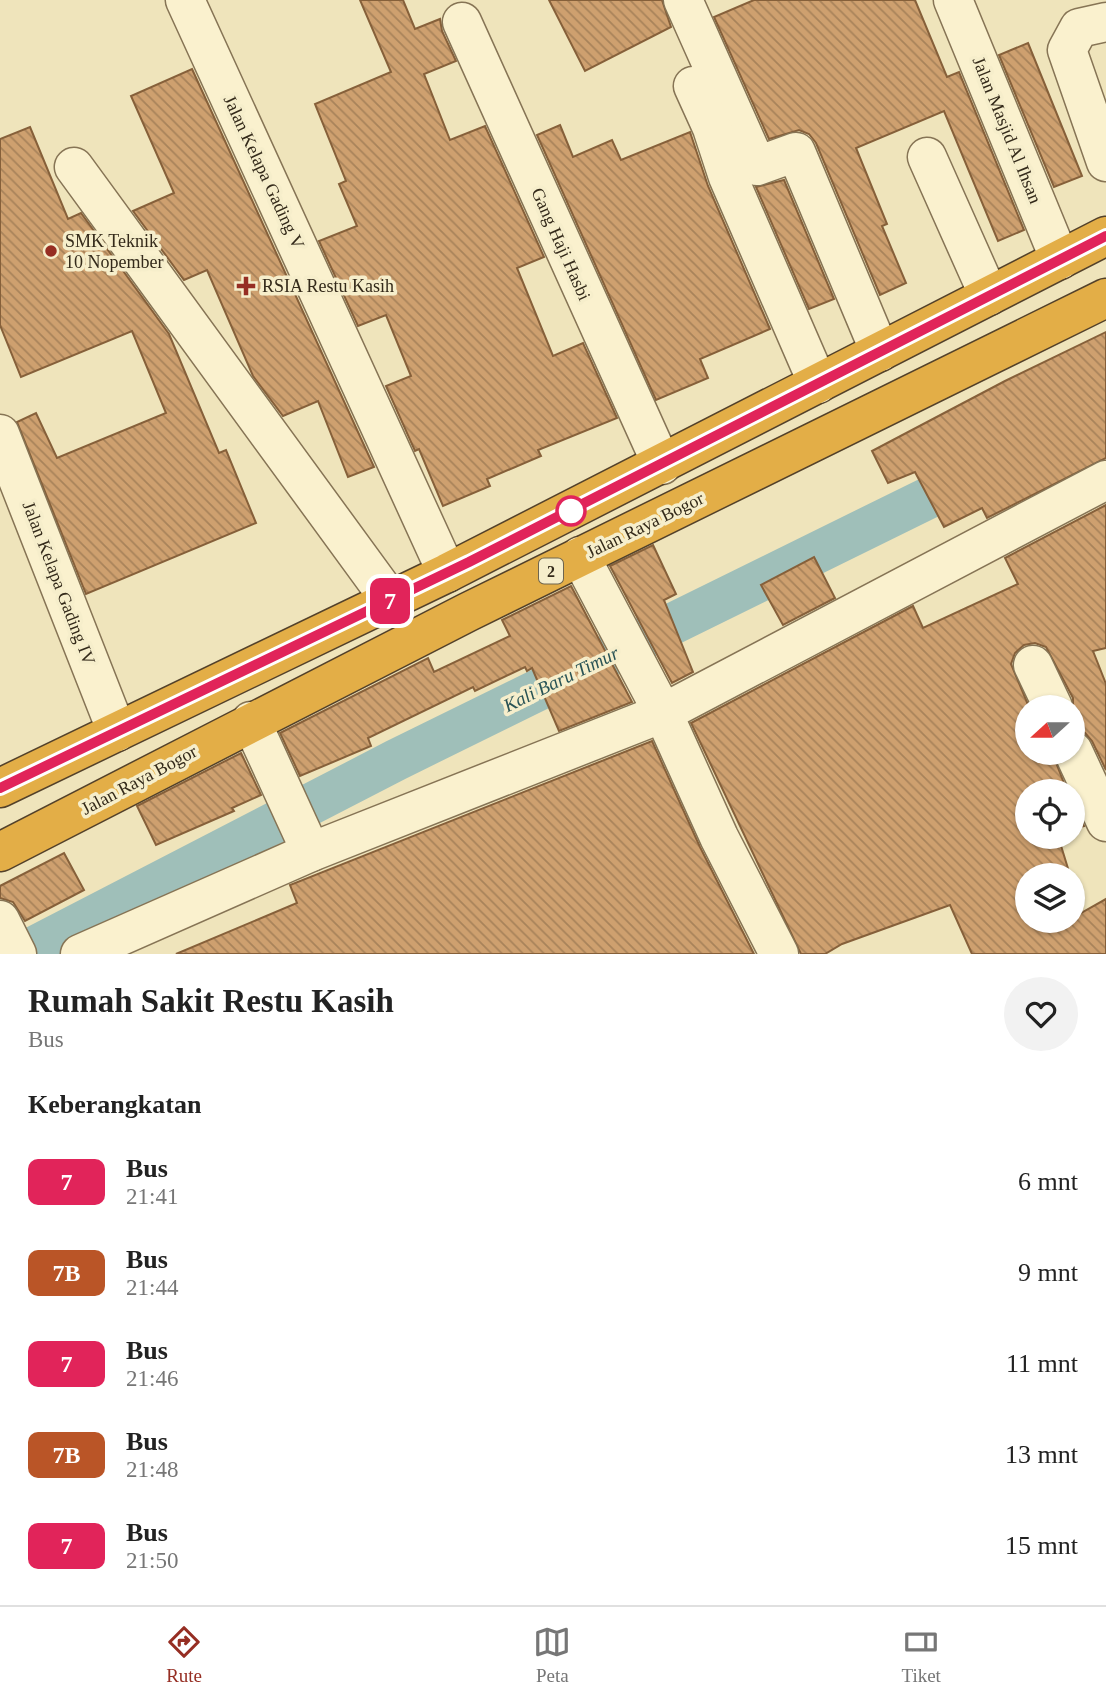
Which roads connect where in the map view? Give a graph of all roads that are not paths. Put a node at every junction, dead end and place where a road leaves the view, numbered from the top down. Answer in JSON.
{"nodes":[{"id":1,"x":185,"y":0,"type":"edge"},
{"id":2,"x":683,"y":0,"type":"edge"},
{"id":3,"x":953,"y":0,"type":"edge"},
{"id":4,"x":461,"y":22,"type":"dead end"},
{"id":5,"x":1106,"y":22,"type":"edge"},
{"id":6,"x":691,"y":81,"type":"dead end"},
{"id":7,"x":927,"y":157,"type":"dead end"},
{"id":8,"x":1106,"y":162,"type":"edge"},
{"id":9,"x":74,"y":167,"type":"dead end"},
{"id":10,"x":1106,"y":236,"type":"edge"},
{"id":11,"x":1060,"y":260,"type":"junction"},
{"id":12,"x":989,"y":296,"type":"junction"},
{"id":13,"x":1106,"y":298,"type":"edge"},
{"id":14,"x":880,"y":352,"type":"junction"},
{"id":15,"x":818,"y":384,"type":"junction"},
{"id":16,"x":0,"y":434,"type":"edge"},
{"id":17,"x":662,"y":465,"type":"junction"},
{"id":18,"x":1106,"y":480,"type":"edge"},
{"id":19,"x":580,"y":556,"type":"junction"},
{"id":20,"x":447,"y":573,"type":"junction"},
{"id":21,"x":391,"y":601,"type":"junction"},
{"id":22,"x":1033,"y":665,"type":"dead end"},
{"id":23,"x":1047,"y":695,"type":"edge"},
{"id":24,"x":663,"y":713,"type":"junction"},
{"id":25,"x":251,"y":721,"type":"junction"},
{"id":26,"x":117,"y":732,"type":"junction"},
{"id":27,"x":1080,"y":765,"type":"edge"},
{"id":28,"x":0,"y":788,"type":"edge"},
{"id":29,"x":1106,"y":822,"type":"edge"},
{"id":30,"x":308,"y":846,"type":"junction"},
{"id":31,"x":0,"y":852,"type":"edge"},
{"id":32,"x":80,"y":954,"type":"edge"},
{"id":33,"x":779,"y":954,"type":"edge"}],
"edges":[{"from":1,"to":20,"type":"street","name":"Jalan Kelapa Gading V"},
{"from":2,"to":14,"type":"street"},
{"from":3,"to":11,"type":"street","name":"Jalan Masjid Al Ihsan"},
{"from":4,"to":17,"type":"street","name":"Gang Haji Hasbi"},
{"from":5,"to":8,"type":"street"},
{"from":6,"to":15,"type":"street"},
{"from":7,"to":12,"type":"street"},
{"from":9,"to":21,"type":"street"},
{"from":10,"to":11,"type":"highway"},
{"from":11,"to":12,"type":"highway"},
{"from":12,"to":14,"type":"highway"},
{"from":13,"to":19,"type":"highway","name":"Jalan Raya Bogor","number":"2"},
{"from":14,"to":15,"type":"highway"},
{"from":15,"to":17,"type":"highway"},
{"from":16,"to":26,"type":"street","name":"Jalan Kelapa Gading IV"},
{"from":17,"to":20,"type":"highway"},
{"from":18,"to":24,"type":"street"},
{"from":19,"to":24,"type":"street"},
{"from":19,"to":25,"type":"highway","name":"Jalan Raya Bogor","number":"2"},
{"from":20,"to":21,"type":"highway"},
{"from":21,"to":26,"type":"highway"},
{"from":22,"to":23,"type":"street"},
{"from":24,"to":30,"type":"street"},
{"from":24,"to":33,"type":"street"},
{"from":25,"to":30,"type":"street"},
{"from":25,"to":31,"type":"highway","name":"Jalan Raya Bogor","number":"2"},
{"from":26,"to":28,"type":"highway"},
{"from":27,"to":29,"type":"street"},
{"from":30,"to":32,"type":"street"}]}
